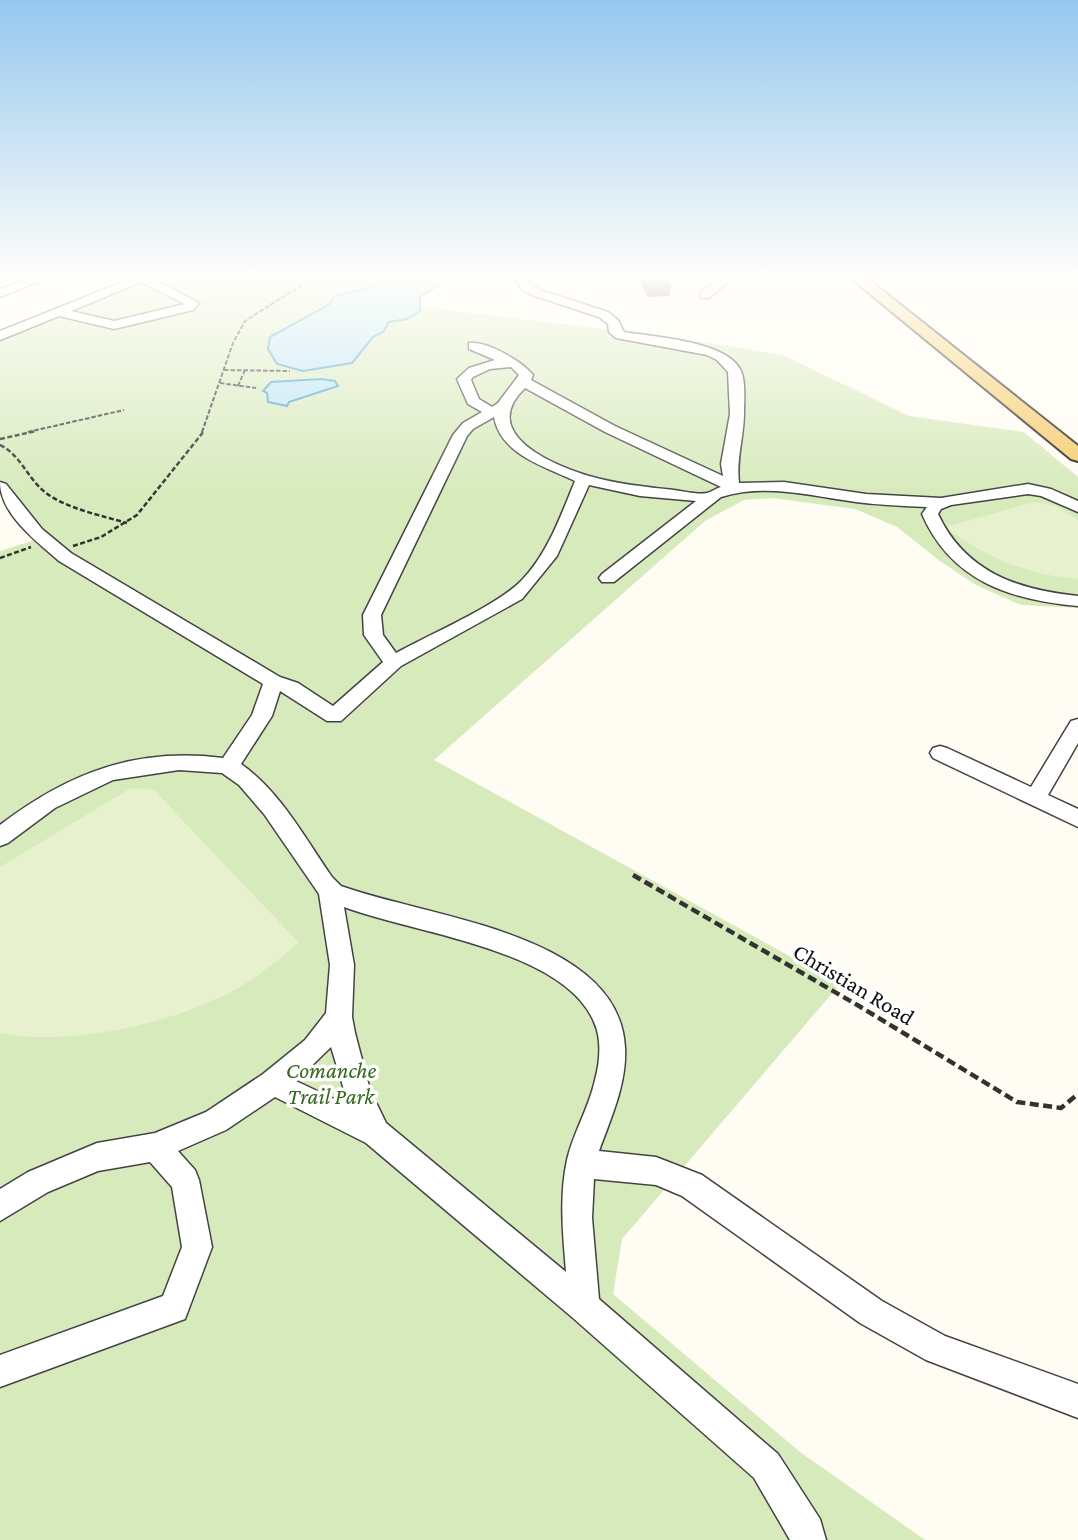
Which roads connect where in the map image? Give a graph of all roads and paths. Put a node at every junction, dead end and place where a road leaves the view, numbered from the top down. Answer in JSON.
{"nodes":[{"id":1,"x":230,"y":351,"type":"edge"},
{"id":2,"x":486,"y":351,"type":"edge"},
{"id":3,"x":705,"y":351,"type":"edge"},
{"id":4,"x":949,"y":351,"type":"edge"},
{"id":5,"x":512,"y":362,"type":"junction"},
{"id":6,"x":224,"y":370,"type":"junction"},
{"id":7,"x":245,"y":370,"type":"junction"},
{"id":8,"x":290,"y":371,"type":"dead end"},
{"id":9,"x":524,"y":382,"type":"junction"},
{"id":10,"x":220,"y":383,"type":"junction"},
{"id":11,"x":238,"y":386,"type":"junction"},
{"id":12,"x":256,"y":387,"type":"dead end"},
{"id":13,"x":498,"y":409,"type":"junction"},
{"id":14,"x":124,"y":410,"type":"dead end"},
{"id":15,"x":0,"y":439,"type":"edge"},
{"id":16,"x":0,"y":445,"type":"edge"},
{"id":17,"x":1078,"y":455,"type":"edge"},
{"id":18,"x":583,"y":479,"type":"junction"},
{"id":19,"x":732,"y":486,"type":"junction"},
{"id":20,"x":0,"y":487,"type":"edge"},
{"id":21,"x":709,"y":498,"type":"junction"},
{"id":22,"x":943,"y":503,"type":"junction"},
{"id":23,"x":1078,"y":507,"type":"edge"},
{"id":24,"x":127,"y":523,"type":"junction"},
{"id":25,"x":52,"y":546,"type":"junction"},
{"id":26,"x":0,"y":558,"type":"edge"},
{"id":27,"x":608,"y":579,"type":"dead end"},
{"id":28,"x":1078,"y":601,"type":"edge"},
{"id":29,"x":394,"y":662,"type":"junction"},
{"id":30,"x":273,"y":682,"type":"junction"},
{"id":31,"x":1078,"y":726,"type":"edge"},
{"id":32,"x":940,"y":753,"type":"dead end"},
{"id":33,"x":229,"y":766,"type":"junction"},
{"id":34,"x":1035,"y":799,"type":"junction"},
{"id":35,"x":1078,"y":819,"type":"edge"},
{"id":36,"x":0,"y":837,"type":"edge"},
{"id":37,"x":633,"y":875,"type":"dead end"},
{"id":38,"x":330,"y":892,"type":"junction"},
{"id":39,"x":339,"y":1017,"type":"junction"},
{"id":40,"x":273,"y":1083,"type":"junction"},
{"id":41,"x":1078,"y":1094,"type":"edge"},
{"id":42,"x":376,"y":1133,"type":"junction"},
{"id":43,"x":155,"y":1147,"type":"junction"},
{"id":44,"x":581,"y":1163,"type":"junction"},
{"id":45,"x":0,"y":1206,"type":"edge"},
{"id":46,"x":584,"y":1307,"type":"junction"},
{"id":47,"x":0,"y":1371,"type":"edge"},
{"id":48,"x":1078,"y":1401,"type":"edge"},
{"id":49,"x":808,"y":1540,"type":"edge"}],
"edges":[{"from":1,"to":6,"type":"path"},
{"from":2,"to":5,"type":"street"},
{"from":3,"to":19,"type":"street"},
{"from":4,"to":17,"type":"main road"},
{"from":5,"to":9,"type":"street"},
{"from":5,"to":13,"type":"street"},
{"from":6,"to":7,"type":"path"},
{"from":6,"to":10,"type":"path"},
{"from":7,"to":8,"type":"path"},
{"from":7,"to":11,"type":"path"},
{"from":9,"to":13,"type":"street"},
{"from":9,"to":19,"type":"street"},
{"from":10,"to":11,"type":"path"},
{"from":10,"to":24,"type":"path"},
{"from":11,"to":12,"type":"path"},
{"from":13,"to":18,"type":"street"},
{"from":13,"to":29,"type":"street"},
{"from":14,"to":15,"type":"path"},
{"from":16,"to":24,"type":"path"},
{"from":18,"to":21,"type":"street"},
{"from":18,"to":29,"type":"street"},
{"from":19,"to":21,"type":"street"},
{"from":19,"to":22,"type":"street"},
{"from":20,"to":25,"type":"street"},
{"from":21,"to":27,"type":"street"},
{"from":22,"to":23,"type":"street"},
{"from":22,"to":28,"type":"street"},
{"from":24,"to":25,"type":"path"},
{"from":25,"to":26,"type":"path"},
{"from":25,"to":30,"type":"street"},
{"from":29,"to":30,"type":"street"},
{"from":30,"to":33,"type":"street"},
{"from":31,"to":34,"type":"street"},
{"from":32,"to":34,"type":"street"},
{"from":33,"to":36,"type":"street"},
{"from":33,"to":38,"type":"street"},
{"from":34,"to":35,"type":"street"},
{"from":37,"to":41,"type":"path","name":"Christian Road"},
{"from":38,"to":39,"type":"street"},
{"from":38,"to":44,"type":"street"},
{"from":39,"to":40,"type":"street"},
{"from":39,"to":42,"type":"street"},
{"from":40,"to":42,"type":"street"},
{"from":40,"to":43,"type":"street"},
{"from":42,"to":46,"type":"street"},
{"from":43,"to":45,"type":"street"},
{"from":43,"to":47,"type":"street"},
{"from":44,"to":46,"type":"street"},
{"from":44,"to":48,"type":"street"},
{"from":46,"to":49,"type":"street"}]}
